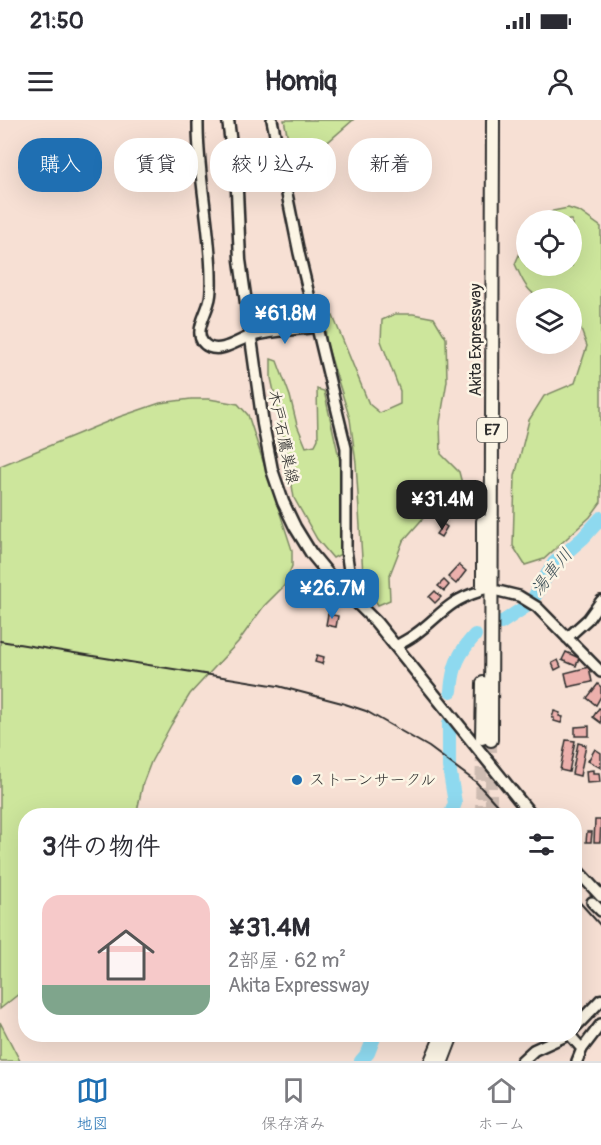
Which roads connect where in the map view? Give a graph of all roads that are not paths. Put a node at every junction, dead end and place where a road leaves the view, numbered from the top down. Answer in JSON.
{"nodes":[{"id":1,"x":198,"y":120,"type":"edge"},
{"id":2,"x":228,"y":120,"type":"edge"},
{"id":3,"x":272,"y":120,"type":"edge"},
{"id":4,"x":485,"y":120,"type":"edge"},
{"id":5,"x":493,"y":120,"type":"edge"},
{"id":6,"x":316,"y":327,"type":"junction"},
{"id":7,"x":251,"y":336,"type":"junction"},
{"id":8,"x":346,"y":591,"type":"junction"},
{"id":9,"x":498,"y":591,"type":"dead end"},
{"id":10,"x":478,"y":592,"type":"dead end"},
{"id":11,"x":601,"y":601,"type":"edge"},
{"id":12,"x":567,"y":638,"type":"junction"},
{"id":13,"x":396,"y":646,"type":"junction"},
{"id":14,"x":601,"y":672,"type":"edge"},
{"id":15,"x":526,"y":808,"type":"edge"},
{"id":16,"x":582,"y":878,"type":"edge"},
{"id":17,"x":597,"y":899,"type":"edge"},
{"id":18,"x":601,"y":911,"type":"edge"},
{"id":19,"x":601,"y":1000,"type":"edge"},
{"id":20,"x":582,"y":1020,"type":"edge"},
{"id":21,"x":601,"y":1024,"type":"edge"},
{"id":22,"x":439,"y":1042,"type":"edge"},
{"id":23,"x":449,"y":1042,"type":"edge"},
{"id":24,"x":552,"y":1042,"type":"edge"},
{"id":25,"x":575,"y":1042,"type":"edge"},
{"id":26,"x":582,"y":1049,"type":"junction"},
{"id":27,"x":431,"y":1061,"type":"edge"},
{"id":28,"x":442,"y":1061,"type":"edge"},
{"id":29,"x":522,"y":1061,"type":"edge"},
{"id":30,"x":577,"y":1061,"type":"edge"}],
"edges":[{"from":1,"to":7,"type":"street"},
{"from":2,"to":7,"type":"main road","name":"木戸石鷹巣線"},
{"from":3,"to":6,"type":"street"},
{"from":4,"to":5,"type":"highway","name":"Akita Expressway","number":"E7"},
{"from":6,"to":7,"type":"street"},
{"from":6,"to":8,"type":"street"},
{"from":7,"to":8,"type":"main road","name":"木戸石鷹巣線"},
{"from":8,"to":13,"type":"main road","name":"木戸石鷹巣線"},
{"from":9,"to":12,"type":"street"},
{"from":10,"to":13,"type":"street"},
{"from":11,"to":12,"type":"street"},
{"from":12,"to":14,"type":"street"},
{"from":13,"to":15,"type":"main road","name":"木戸石鷹巣線"},
{"from":16,"to":17,"type":"main road"},
{"from":17,"to":18,"type":"street"},
{"from":19,"to":20,"type":"main road"},
{"from":21,"to":26,"type":"street"},
{"from":22,"to":27,"type":"highway"},
{"from":23,"to":28,"type":"highway"},
{"from":24,"to":29,"type":"main road"},
{"from":25,"to":26,"type":"street"},
{"from":26,"to":30,"type":"street"}]}
